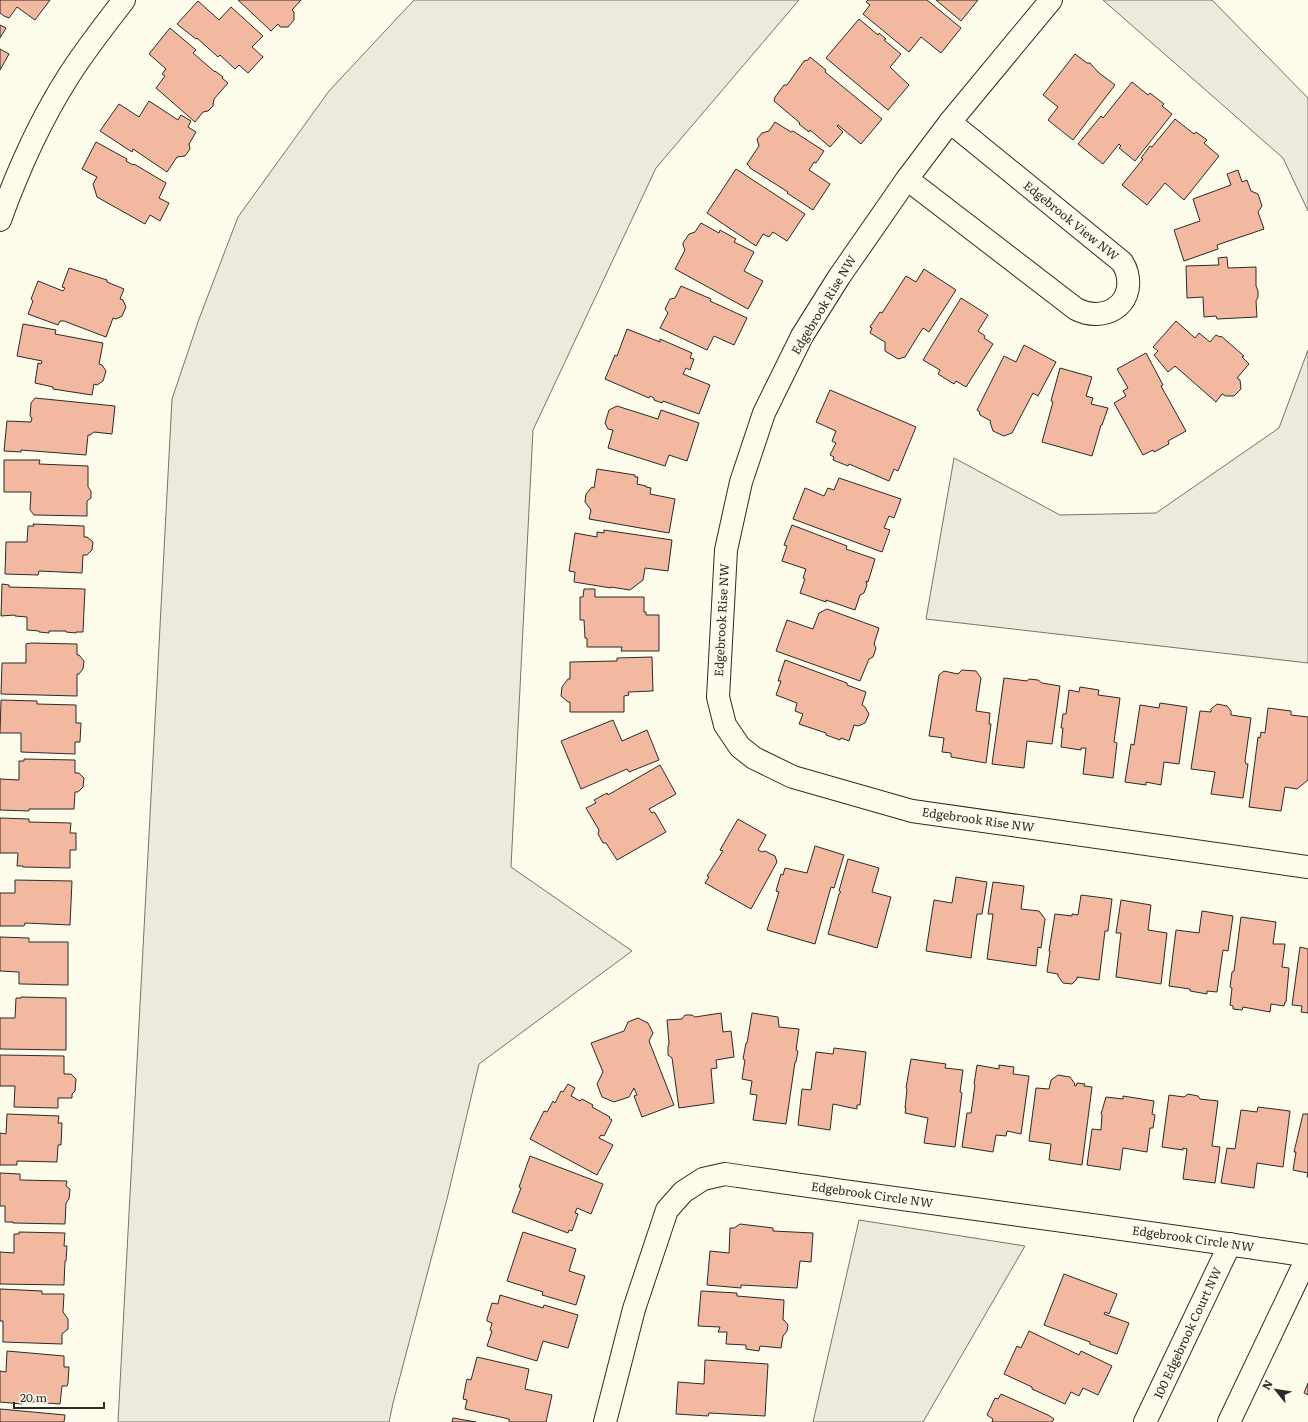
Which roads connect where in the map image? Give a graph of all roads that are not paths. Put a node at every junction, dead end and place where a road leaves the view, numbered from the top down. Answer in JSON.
{"nodes":[{"id":1,"x":124,"y":0,"type":"edge"},
{"id":2,"x":1051,"y":0,"type":"edge"},
{"id":3,"x":950,"y":122,"type":"junction"},
{"id":4,"x":908,"y":179,"type":"junction"},
{"id":5,"x":0,"y":220,"type":"edge"},
{"id":6,"x":1308,"y":867,"type":"edge"},
{"id":7,"x":1230,"y":1244,"type":"junction"},
{"id":8,"x":1308,"y":1256,"type":"edge"},
{"id":9,"x":605,"y":1422,"type":"edge"},
{"id":10,"x":1145,"y":1422,"type":"edge"},
{"id":11,"x":1229,"y":1422,"type":"edge"}],
"edges":[{"from":1,"to":5,"type":"street"},
{"from":2,"to":3,"type":"street","name":"Edgebrook Rise NW"},
{"from":3,"to":4,"type":"street","name":"Edgebrook Rise NW"},
{"from":3,"to":4,"type":"street","name":"Edgebrook View NW"},
{"from":4,"to":6,"type":"street","name":"Edgebrook Rise NW"},
{"from":7,"to":8,"type":"street","name":"Edgebrook Circle NW"},
{"from":7,"to":9,"type":"street","name":"Edgebrook Circle NW"},
{"from":7,"to":10,"type":"street","name":"100 Edgebrook Court NW"},
{"from":8,"to":11,"type":"street"}]}
